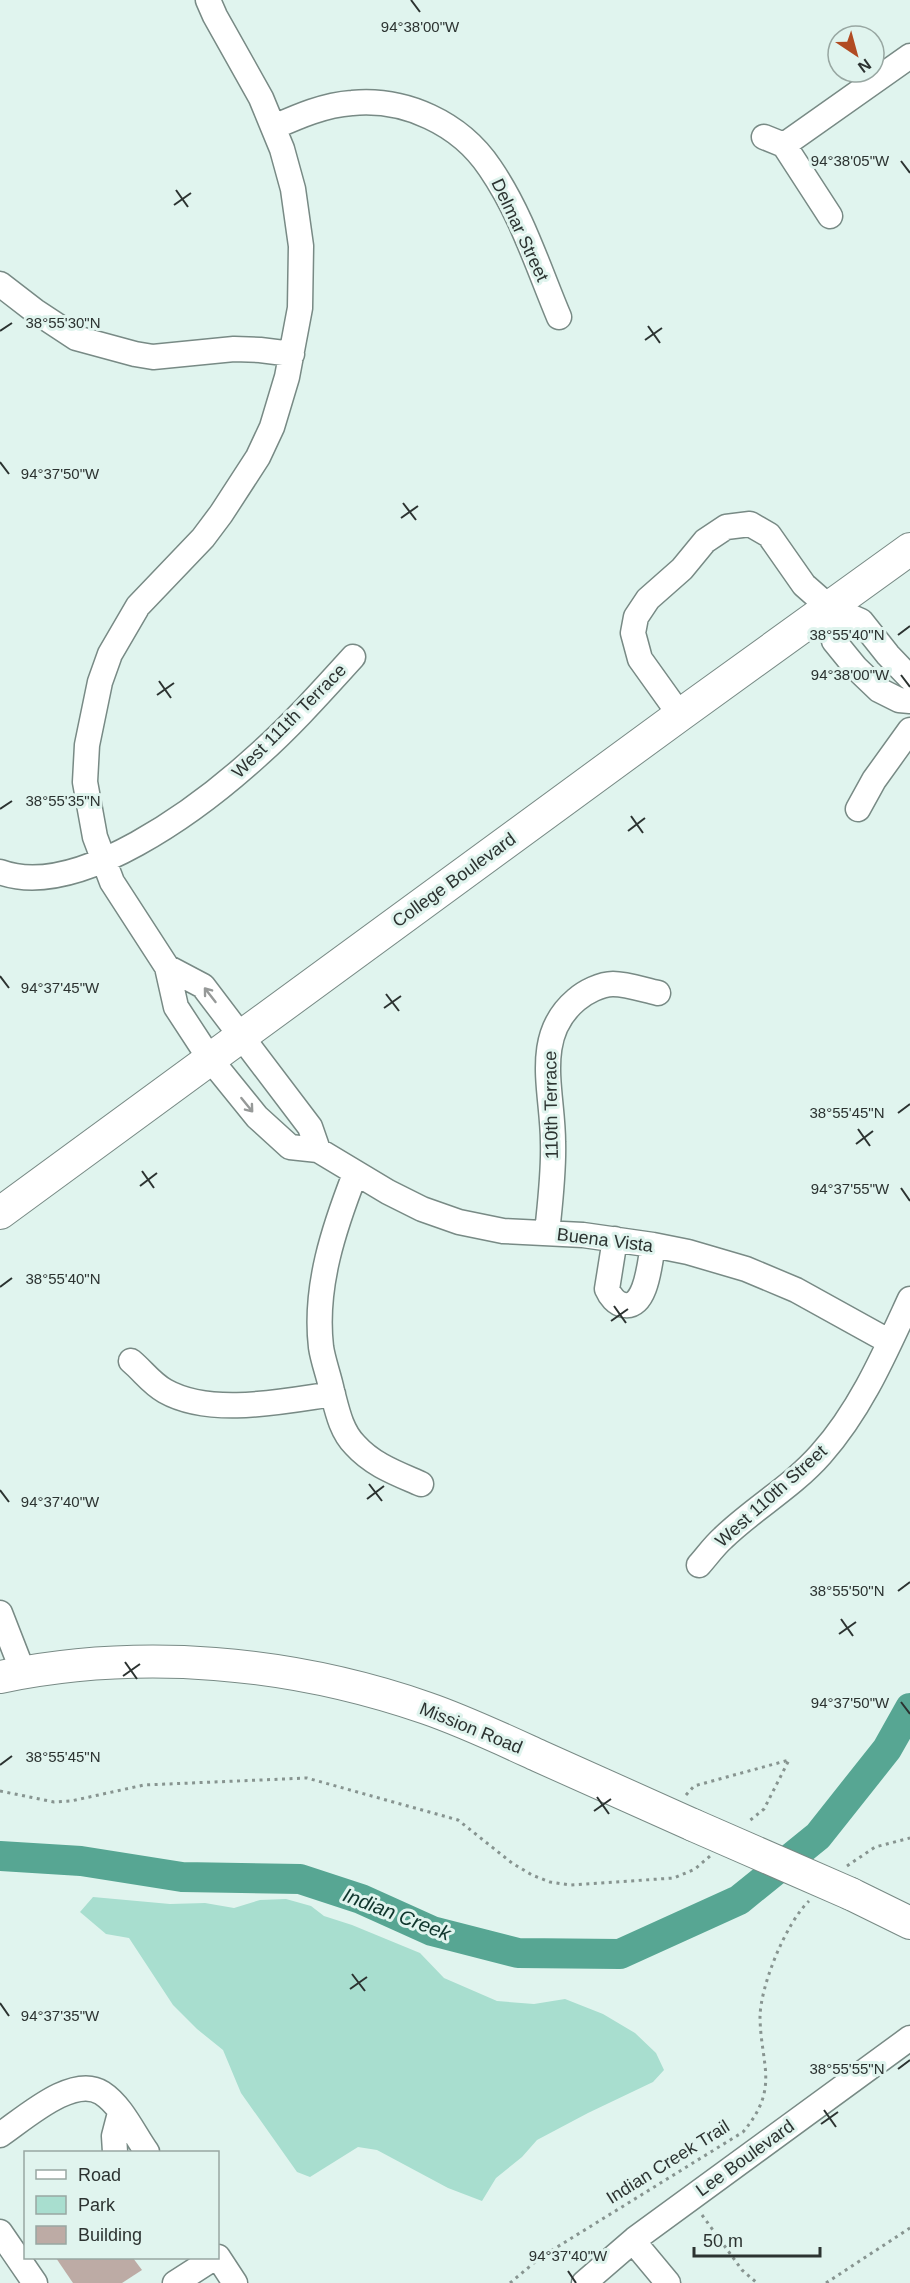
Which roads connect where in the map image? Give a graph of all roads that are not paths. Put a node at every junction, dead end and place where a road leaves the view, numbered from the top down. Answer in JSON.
{"nodes":[{"id":1,"x":208,"y":0,"type":"edge"},
{"id":2,"x":910,"y":56,"type":"edge"},
{"id":3,"x":274,"y":127,"type":"junction"},
{"id":4,"x":830,"y":216,"type":"dead end"},
{"id":5,"x":0,"y":284,"type":"edge"},
{"id":6,"x":559,"y":317,"type":"dead end"},
{"id":7,"x":292,"y":354,"type":"junction"},
{"id":8,"x":910,"y":549,"type":"edge"},
{"id":9,"x":829,"y":607,"type":"junction"},
{"id":10,"x":353,"y":657,"type":"dead end"},
{"id":11,"x":910,"y":678,"type":"edge"},
{"id":12,"x":910,"y":701,"type":"edge"},
{"id":13,"x":680,"y":715,"type":"junction"},
{"id":14,"x":910,"y":730,"type":"edge"},
{"id":15,"x":858,"y":809,"type":"dead end"},
{"id":16,"x":103,"y":862,"type":"junction"},
{"id":17,"x":0,"y":872,"type":"edge"},
{"id":18,"x":167,"y":967,"type":"junction"},
{"id":19,"x":658,"y":993,"type":"dead end"},
{"id":20,"x":242,"y":1036,"type":"junction"},
{"id":21,"x":210,"y":1059,"type":"junction"},
{"id":22,"x":318,"y":1150,"type":"junction"},
{"id":23,"x":355,"y":1174,"type":"junction"},
{"id":24,"x":0,"y":1213,"type":"edge"},
{"id":25,"x":547,"y":1233,"type":"junction"},
{"id":26,"x":615,"y":1239,"type":"junction"},
{"id":27,"x":653,"y":1245,"type":"junction"},
{"id":28,"x":910,"y":1299,"type":"edge"},
{"id":29,"x":890,"y":1342,"type":"junction"},
{"id":30,"x":131,"y":1361,"type":"dead end"},
{"id":31,"x":333,"y":1394,"type":"junction"},
{"id":32,"x":421,"y":1484,"type":"dead end"},
{"id":33,"x":699,"y":1565,"type":"dead end"},
{"id":34,"x":0,"y":1613,"type":"edge"},
{"id":35,"x":12,"y":1675,"type":"edge"},
{"id":36,"x":910,"y":1923,"type":"edge"},
{"id":37,"x":910,"y":2038,"type":"edge"},
{"id":38,"x":120,"y":2113,"type":"junction"},
{"id":39,"x":4,"y":2124,"type":"edge"},
{"id":40,"x":115,"y":2151,"type":"edge"},
{"id":41,"x":146,"y":2151,"type":"edge"},
{"id":42,"x":0,"y":2232,"type":"edge"},
{"id":43,"x":633,"y":2241,"type":"junction"},
{"id":44,"x":224,"y":2268,"type":"edge"},
{"id":45,"x":34,"y":2283,"type":"edge"},
{"id":46,"x":175,"y":2283,"type":"edge"},
{"id":47,"x":584,"y":2283,"type":"edge"},
{"id":48,"x":668,"y":2283,"type":"edge"}],
"edges":[{"from":1,"to":3,"type":"street"},
{"from":2,"to":4,"type":"street"},
{"from":3,"to":6,"type":"street","name":"Delmar Street"},
{"from":3,"to":7,"type":"street"},
{"from":5,"to":7,"type":"street"},
{"from":7,"to":16,"type":"street"},
{"from":8,"to":9,"type":"main road","name":"College Boulevard"},
{"from":9,"to":11,"type":"street"},
{"from":9,"to":12,"type":"street"},
{"from":9,"to":13,"type":"main road","name":"College Boulevard"},
{"from":9,"to":13,"type":"street"},
{"from":10,"to":16,"type":"street","name":"West 111th Terrace"},
{"from":13,"to":20,"type":"main road","name":"College Boulevard"},
{"from":14,"to":15,"type":"street"},
{"from":16,"to":17,"type":"street","name":"West 111th Terrace"},
{"from":16,"to":18,"type":"street"},
{"from":20,"to":18,"type":"street","one_way":true},
{"from":18,"to":21,"type":"street","name":"Buena Vista"},
{"from":19,"to":25,"type":"street","name":"110th Terrace"},
{"from":20,"to":21,"type":"main road","name":"College Boulevard"},
{"from":20,"to":22,"type":"street"},
{"from":21,"to":22,"type":"street","name":"Buena Vista","one_way":true},
{"from":21,"to":24,"type":"main road","name":"College Boulevard"},
{"from":22,"to":23,"type":"street","name":"Buena Vista"},
{"from":23,"to":25,"type":"street","name":"Buena Vista"},
{"from":23,"to":31,"type":"street"},
{"from":25,"to":26,"type":"street","name":"Buena Vista"},
{"from":26,"to":27,"type":"street","name":"Buena Vista"},
{"from":26,"to":27,"type":"street"},
{"from":27,"to":29,"type":"street","name":"Buena Vista"},
{"from":28,"to":29,"type":"street","name":"West 110th Street"},
{"from":29,"to":33,"type":"street","name":"West 110th Street"},
{"from":30,"to":31,"type":"street"},
{"from":31,"to":32,"type":"street"},
{"from":34,"to":35,"type":"street"},
{"from":35,"to":36,"type":"main road","name":"Mission Road","bridge":true},
{"from":37,"to":43,"type":"street","name":"Lee Boulevard"},
{"from":38,"to":39,"type":"street"},
{"from":38,"to":40,"type":"street"},
{"from":38,"to":41,"type":"street"},
{"from":42,"to":45,"type":"street"},
{"from":43,"to":47,"type":"street","name":"Lee Boulevard"},
{"from":43,"to":48,"type":"street"},
{"from":44,"to":46,"type":"street"}]}
